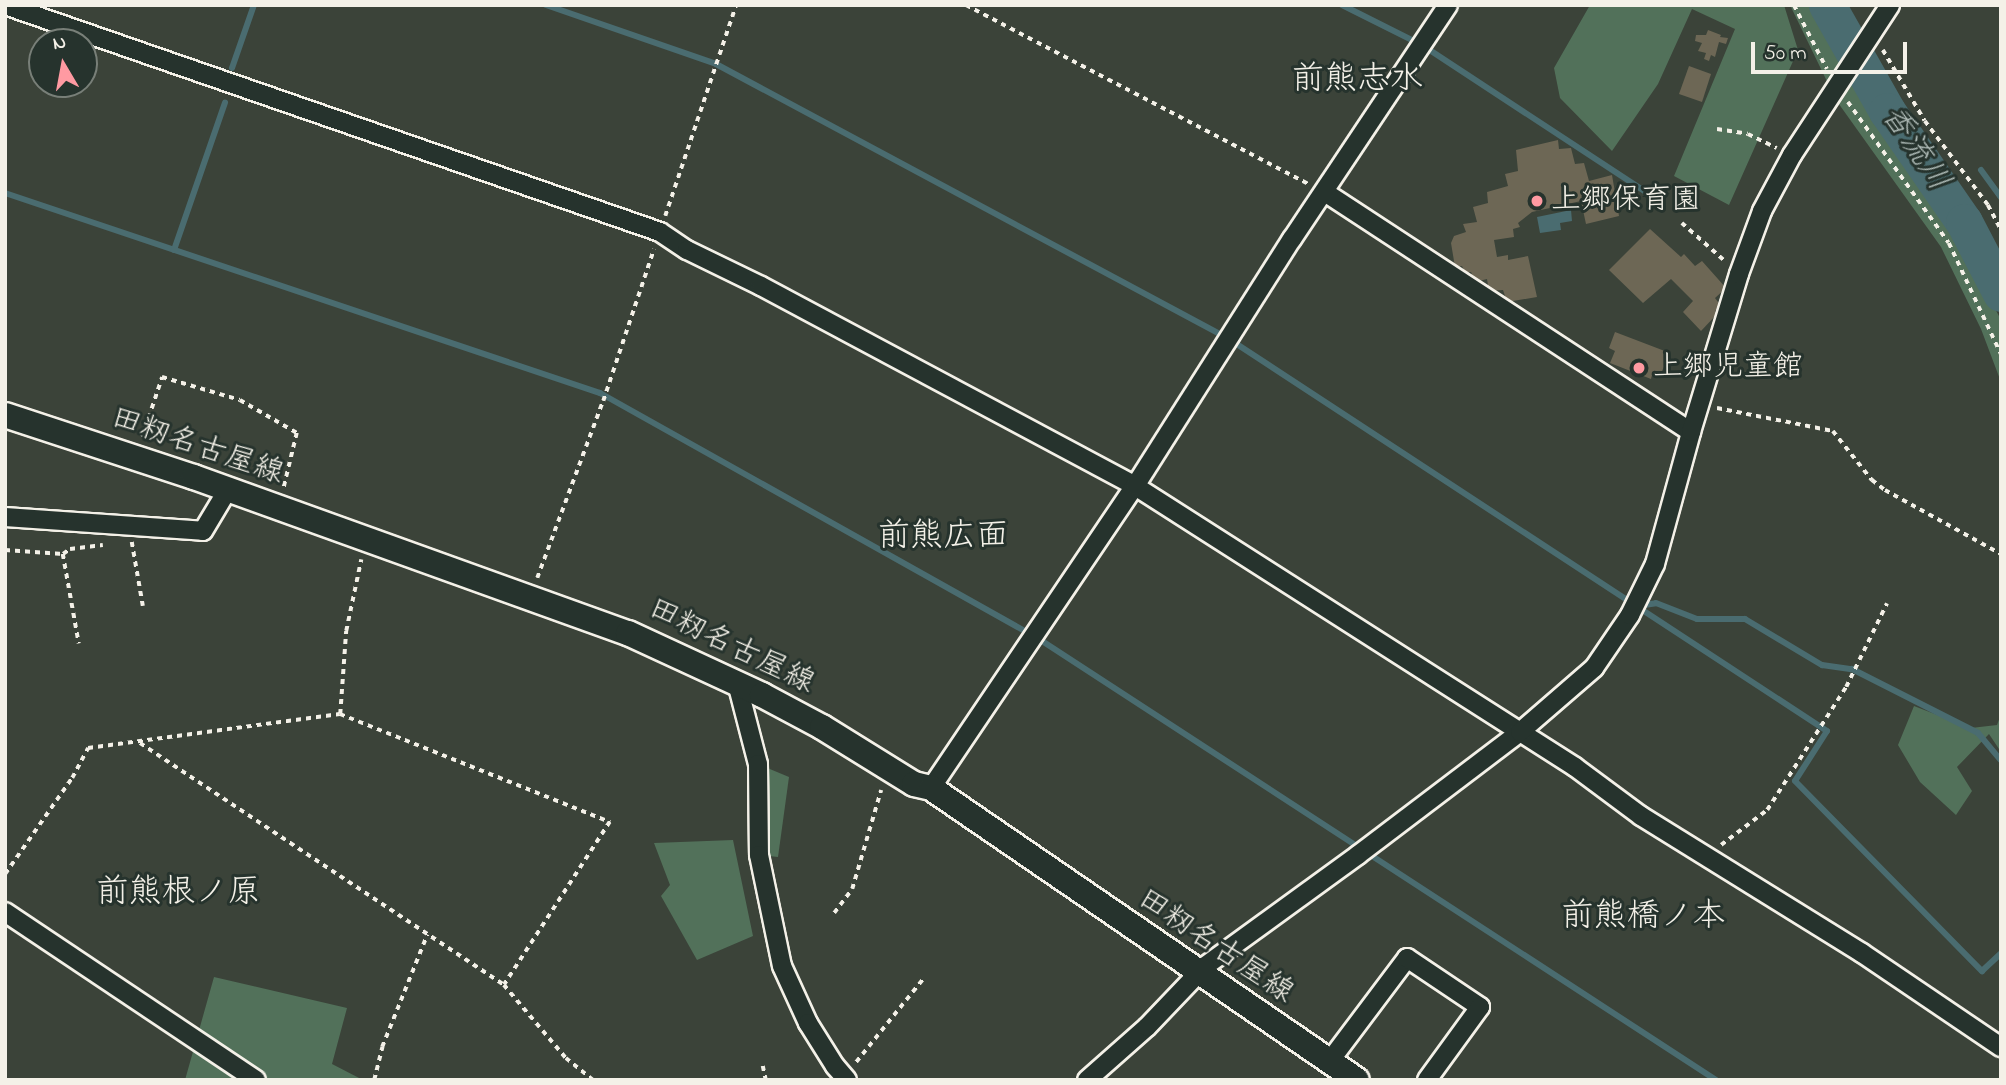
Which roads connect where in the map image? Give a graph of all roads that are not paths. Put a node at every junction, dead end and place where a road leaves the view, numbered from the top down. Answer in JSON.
{"nodes":[{"id":1,"x":5,"y":5,"type":"edge"},
{"id":2,"x":1448,"y":5,"type":"edge"},
{"id":3,"x":1890,"y":5,"type":"edge"},
{"id":4,"x":1326,"y":193,"type":"junction"},
{"id":5,"x":5,"y":415,"type":"edge"},
{"id":6,"x":1691,"y":432,"type":"junction"},
{"id":7,"x":1135,"y":486,"type":"junction"},
{"id":8,"x":227,"y":491,"type":"junction"},
{"id":9,"x":5,"y":516,"type":"edge"},
{"id":10,"x":737,"y":683,"type":"junction"},
{"id":11,"x":1520,"y":732,"type":"junction"},
{"id":12,"x":931,"y":788,"type":"junction"},
{"id":13,"x":5,"y":912,"type":"edge"},
{"id":14,"x":1197,"y":972,"type":"junction"},
{"id":15,"x":2001,"y":1047,"type":"edge"},
{"id":16,"x":1329,"y":1062,"type":"junction"},
{"id":17,"x":846,"y":1078,"type":"edge"},
{"id":18,"x":256,"y":1080,"type":"edge"},
{"id":19,"x":1087,"y":1080,"type":"edge"},
{"id":20,"x":1357,"y":1080,"type":"edge"},
{"id":21,"x":1427,"y":1080,"type":"edge"}],
"edges":[{"from":1,"to":7,"type":"street"},
{"from":2,"to":4,"type":"street"},
{"from":3,"to":6,"type":"street"},
{"from":4,"to":6,"type":"street"},
{"from":4,"to":7,"type":"street"},
{"from":5,"to":8,"type":"main road","name":"田籾名古屋線"},
{"from":6,"to":11,"type":"street"},
{"from":7,"to":11,"type":"street"},
{"from":7,"to":12,"type":"street"},
{"from":8,"to":9,"type":"street"},
{"from":8,"to":10,"type":"main road","name":"田籾名古屋線"},
{"from":10,"to":12,"type":"main road","name":"田籾名古屋線"},
{"from":10,"to":17,"type":"street"},
{"from":11,"to":14,"type":"street"},
{"from":11,"to":15,"type":"street"},
{"from":12,"to":14,"type":"main road","name":"田籾名古屋線"},
{"from":13,"to":18,"type":"street"},
{"from":14,"to":16,"type":"main road","name":"田籾名古屋線"},
{"from":14,"to":19,"type":"street"},
{"from":16,"to":20,"type":"main road","name":"田籾名古屋線"},
{"from":16,"to":21,"type":"street"}]}
